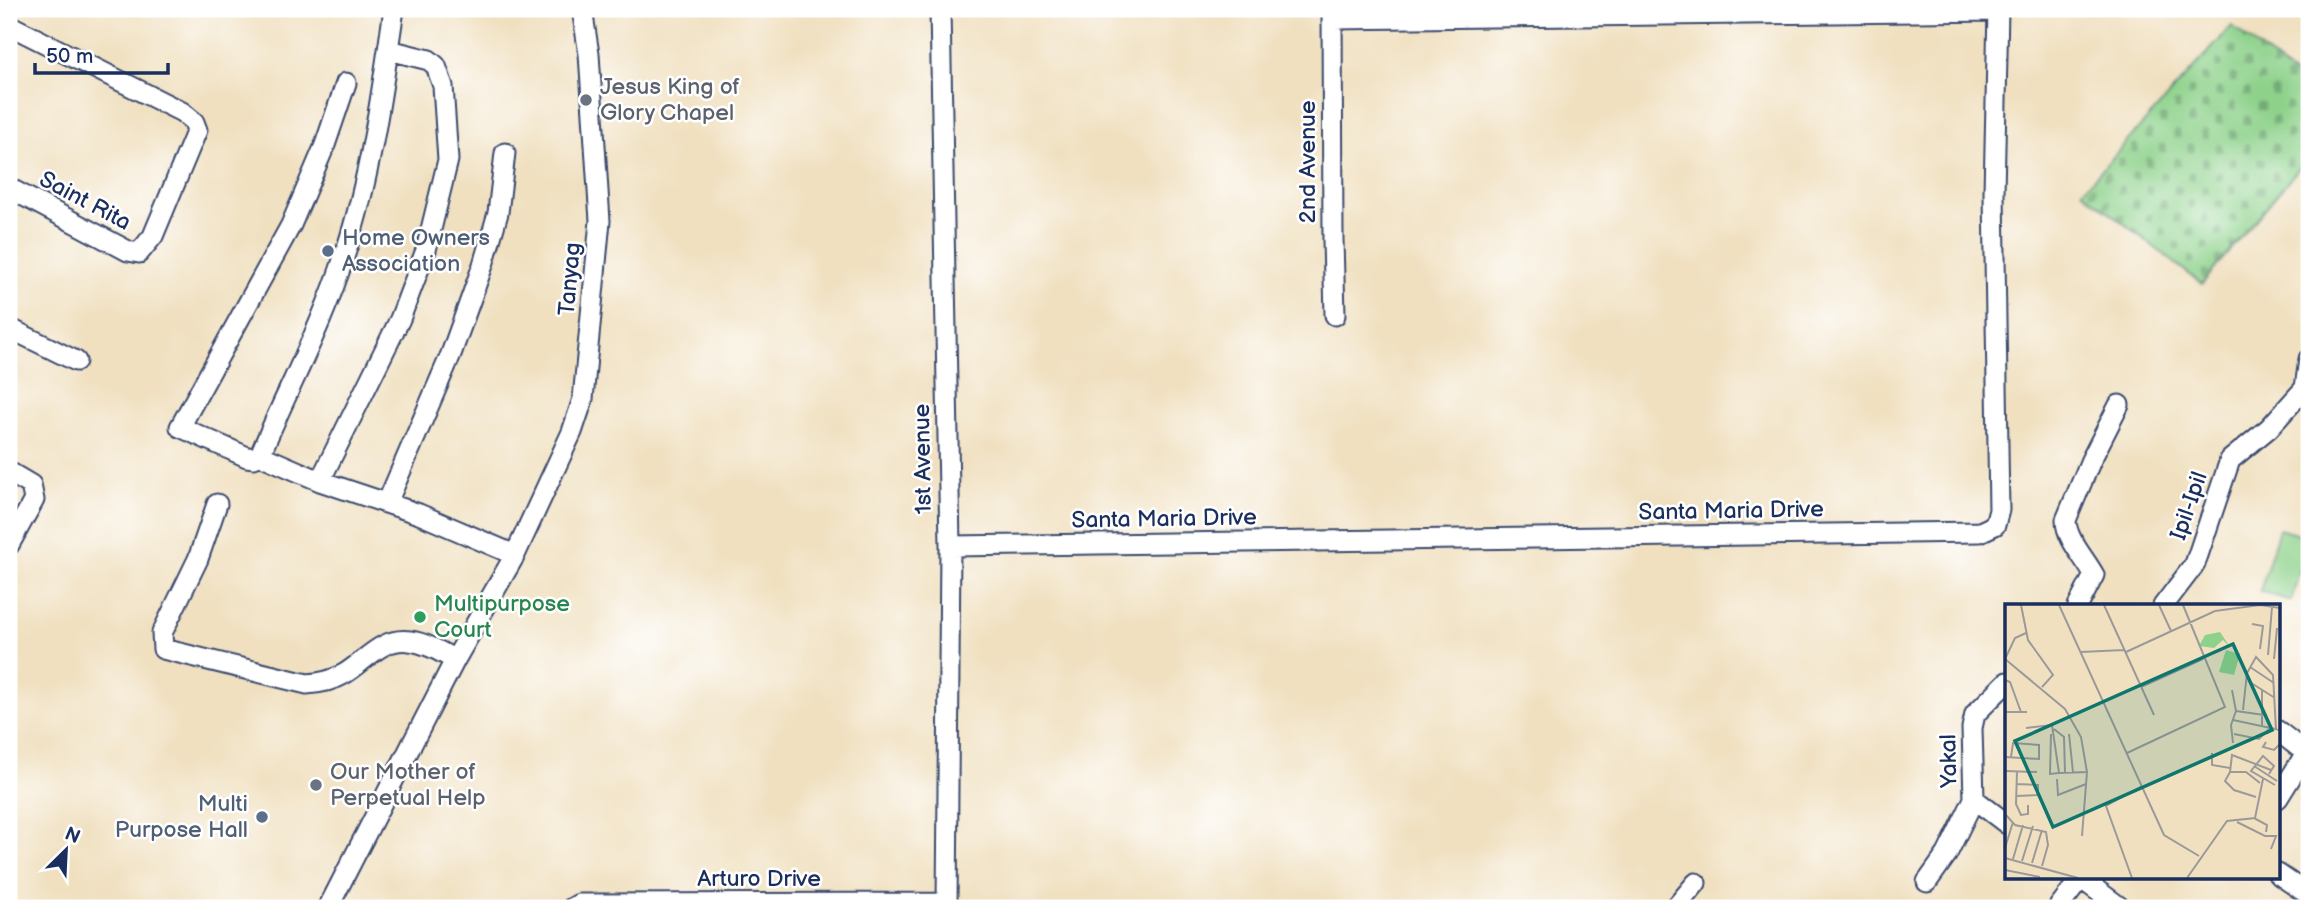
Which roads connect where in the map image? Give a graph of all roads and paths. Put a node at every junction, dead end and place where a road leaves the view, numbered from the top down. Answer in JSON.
{"nodes":[{"id":1,"x":394,"y":9,"type":"edge"},
{"id":2,"x":583,"y":9,"type":"edge"},
{"id":3,"x":940,"y":9,"type":"edge"},
{"id":4,"x":1998,"y":10,"type":"edge"},
{"id":5,"x":1332,"y":14,"type":"edge"},
{"id":6,"x":9,"y":24,"type":"edge"},
{"id":7,"x":389,"y":50,"type":"junction"},
{"id":8,"x":346,"y":83,"type":"dead end"},
{"id":9,"x":505,"y":153,"type":"dead end"},
{"id":10,"x":9,"y":188,"type":"edge"},
{"id":11,"x":1335,"y":315,"type":"dead end"},
{"id":12,"x":9,"y":328,"type":"edge"},
{"id":13,"x":2309,"y":359,"type":"edge"},
{"id":14,"x":76,"y":361,"type":"dead end"},
{"id":15,"x":2307,"y":392,"type":"edge"},
{"id":16,"x":2119,"y":405,"type":"dead end"},
{"id":17,"x":260,"y":455,"type":"junction"},
{"id":18,"x":9,"y":472,"type":"edge"},
{"id":19,"x":320,"y":481,"type":"junction"},
{"id":20,"x":387,"y":503,"type":"junction"},
{"id":21,"x":216,"y":504,"type":"dead end"},
{"id":22,"x":9,"y":545,"type":"edge"},
{"id":23,"x":950,"y":546,"type":"junction"},
{"id":24,"x":519,"y":548,"type":"junction"},
{"id":25,"x":2079,"y":604,"type":"edge"},
{"id":26,"x":2165,"y":604,"type":"edge"},
{"id":27,"x":455,"y":660,"type":"junction"},
{"id":28,"x":2005,"y":684,"type":"edge"},
{"id":29,"x":2280,"y":732,"type":"edge"},
{"id":30,"x":2307,"y":748,"type":"edge"},
{"id":31,"x":2280,"y":795,"type":"edge"},
{"id":32,"x":1974,"y":799,"type":"junction"},
{"id":33,"x":2005,"y":822,"type":"edge"},
{"id":34,"x":2280,"y":876,"type":"edge"},
{"id":35,"x":2080,"y":878,"type":"edge"},
{"id":36,"x":1927,"y":882,"type":"dead end"},
{"id":37,"x":1696,"y":883,"type":"dead end"},
{"id":38,"x":2304,"y":899,"type":"edge"},
{"id":39,"x":947,"y":905,"type":"edge"},
{"id":40,"x":328,"y":908,"type":"edge"},
{"id":41,"x":572,"y":908,"type":"edge"},
{"id":42,"x":1675,"y":908,"type":"edge"},
{"id":43,"x":2058,"y":908,"type":"edge"},
{"id":44,"x":2121,"y":908,"type":"edge"}],
"edges":[{"from":1,"to":7,"type":"street"},
{"from":2,"to":24,"type":"street","name":"Tanyag"},
{"from":3,"to":23,"type":"street","name":"1st Avenue"},
{"from":4,"to":5,"type":"street"},
{"from":4,"to":23,"type":"street","name":"Santa Maria Drive"},
{"from":5,"to":11,"type":"street","name":"2nd Avenue"},
{"from":6,"to":10,"type":"street","name":"Saint Rita"},
{"from":7,"to":17,"type":"street"},
{"from":7,"to":19,"type":"street"},
{"from":8,"to":17,"type":"street"},
{"from":9,"to":20,"type":"street"},
{"from":12,"to":14,"type":"street"},
{"from":13,"to":15,"type":"street","name":"Ipil-Ipil"},
{"from":15,"to":26,"type":"street","name":"Ipil-Ipil"},
{"from":16,"to":25,"type":"street"},
{"from":17,"to":19,"type":"street"},
{"from":18,"to":22,"type":"street"},
{"from":19,"to":20,"type":"street"},
{"from":20,"to":24,"type":"street"},
{"from":21,"to":27,"type":"street"},
{"from":23,"to":39,"type":"street","name":"1st Avenue"},
{"from":24,"to":27,"type":"street","name":"Tanyag"},
{"from":27,"to":40,"type":"street","name":"Tanyag"},
{"from":28,"to":32,"type":"street","name":"Yakal"},
{"from":29,"to":30,"type":"street"},
{"from":30,"to":31,"type":"street"},
{"from":32,"to":33,"type":"street"},
{"from":32,"to":36,"type":"street","name":"Yakal"},
{"from":34,"to":38,"type":"street"},
{"from":35,"to":43,"type":"street"},
{"from":35,"to":44,"type":"street"},
{"from":37,"to":42,"type":"street"},
{"from":39,"to":41,"type":"street","name":"Arturo Drive"}]}
